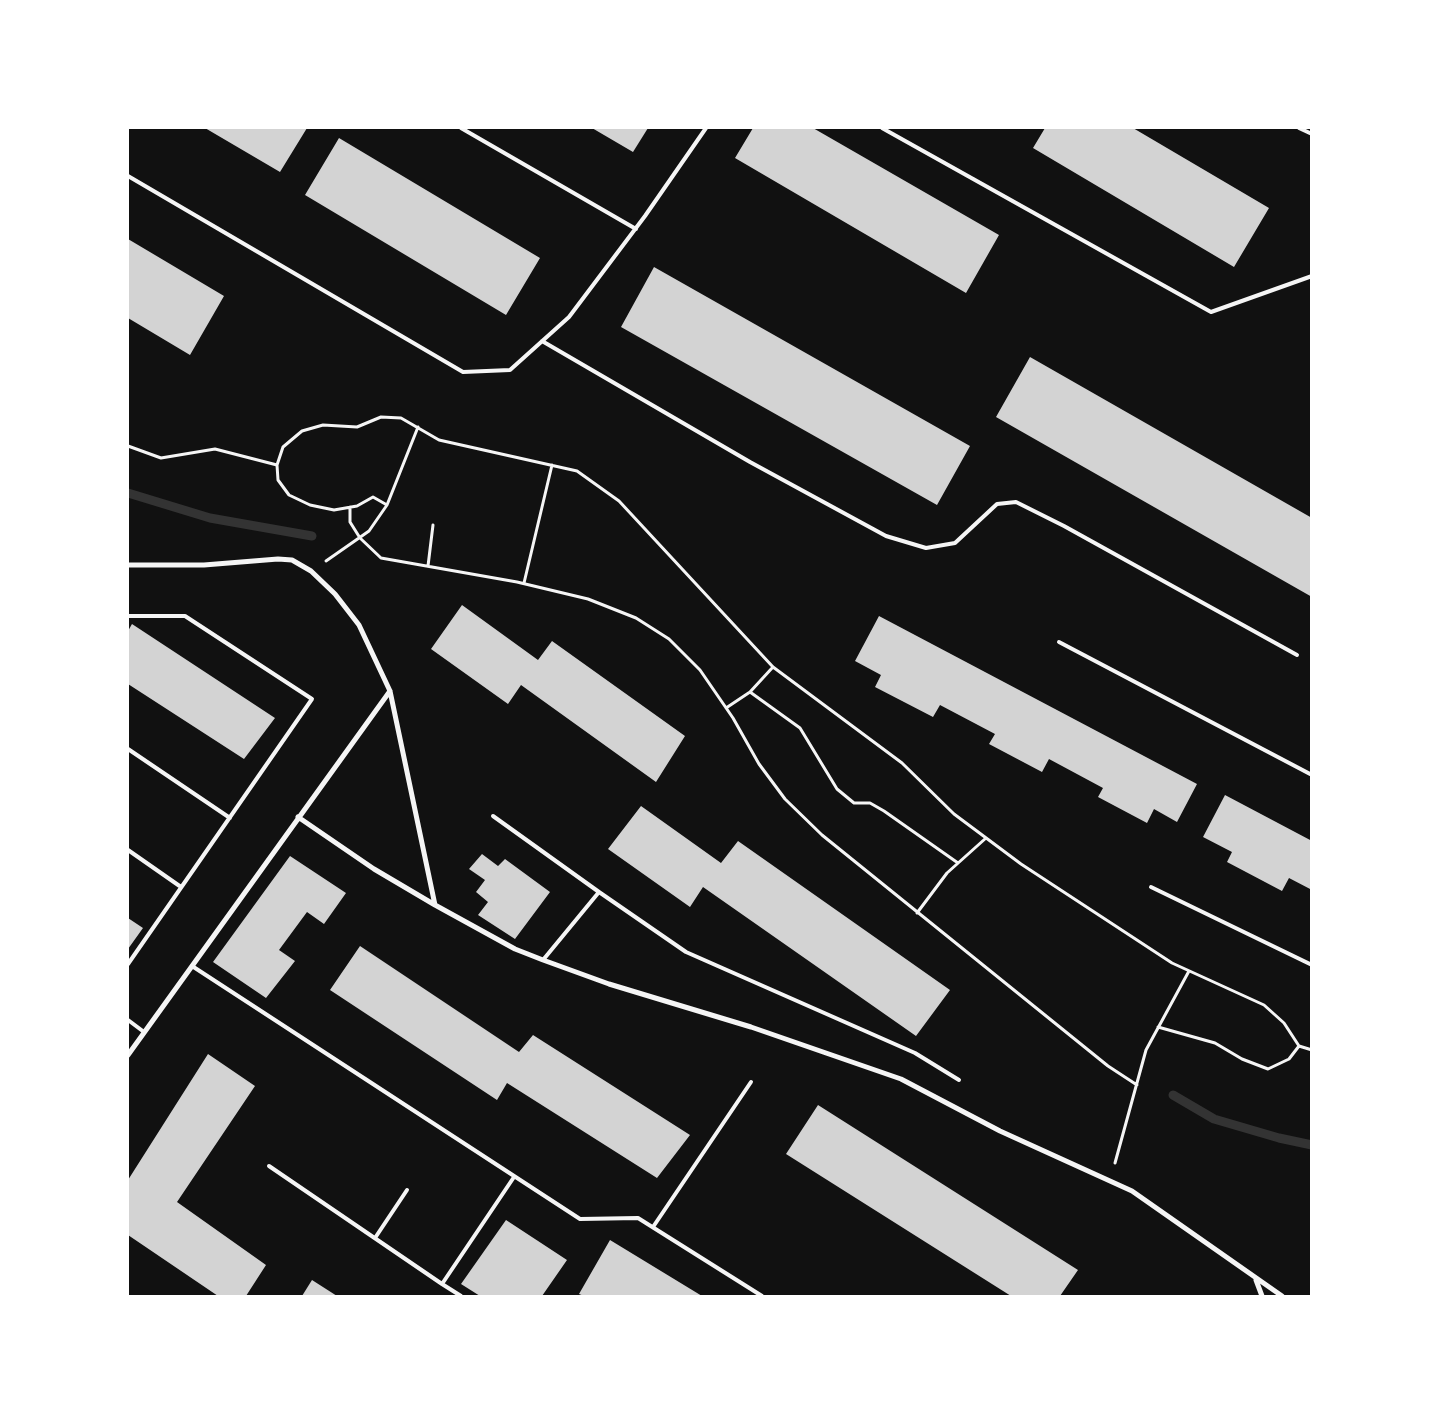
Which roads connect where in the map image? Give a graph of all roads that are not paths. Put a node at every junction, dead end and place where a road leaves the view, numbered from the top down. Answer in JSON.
{"nodes":[{"id":1,"x":461,"y":128,"type":"edge"},
{"id":2,"x":706,"y":128,"type":"edge"},
{"id":3,"x":882,"y":128,"type":"edge"},
{"id":4,"x":1299,"y":128,"type":"edge"},
{"id":5,"x":1312,"y":134,"type":"edge"},
{"id":6,"x":128,"y":176,"type":"edge"},
{"id":7,"x":636,"y":229,"type":"junction"},
{"id":8,"x":1312,"y":276,"type":"edge"},
{"id":9,"x":542,"y":340,"type":"junction"},
{"id":10,"x":128,"y":565,"type":"edge"},
{"id":11,"x":128,"y":616,"type":"edge"},
{"id":12,"x":1059,"y":642,"type":"dead end"},
{"id":13,"x":1297,"y":655,"type":"dead end"},
{"id":14,"x":390,"y":691,"type":"junction"},
{"id":15,"x":128,"y":749,"type":"edge"},
{"id":16,"x":1312,"y":775,"type":"edge"},
{"id":17,"x":494,"y":816,"type":"dead end"},
{"id":18,"x":298,"y":817,"type":"junction"},
{"id":19,"x":230,"y":818,"type":"junction"},
{"id":20,"x":128,"y":850,"type":"edge"},
{"id":21,"x":181,"y":887,"type":"junction"},
{"id":22,"x":1151,"y":887,"type":"dead end"},
{"id":23,"x":599,"y":892,"type":"junction"},
{"id":24,"x":435,"y":905,"type":"junction"},
{"id":25,"x":543,"y":960,"type":"junction"},
{"id":26,"x":128,"y":964,"type":"edge"},
{"id":27,"x":1312,"y":965,"type":"edge"},
{"id":28,"x":192,"y":966,"type":"junction"},
{"id":29,"x":128,"y":1020,"type":"edge"},
{"id":30,"x":144,"y":1032,"type":"junction"},
{"id":31,"x":128,"y":1055,"type":"edge"},
{"id":32,"x":959,"y":1080,"type":"dead end"},
{"id":33,"x":751,"y":1082,"type":"dead end"},
{"id":34,"x":269,"y":1166,"type":"dead end"},
{"id":35,"x":514,"y":1177,"type":"junction"},
{"id":36,"x":407,"y":1190,"type":"dead end"},
{"id":37,"x":653,"y":1227,"type":"junction"},
{"id":38,"x":375,"y":1238,"type":"junction"},
{"id":39,"x":1256,"y":1279,"type":"junction"},
{"id":40,"x":442,"y":1284,"type":"junction"},
{"id":41,"x":461,"y":1296,"type":"edge"},
{"id":42,"x":762,"y":1296,"type":"edge"},
{"id":43,"x":1262,"y":1296,"type":"edge"},
{"id":44,"x":1282,"y":1296,"type":"edge"}],
"edges":[{"from":1,"to":7,"type":"lane"},
{"from":2,"to":7,"type":"lane"},
{"from":3,"to":8,"type":"lane"},
{"from":4,"to":5,"type":"lane"},
{"from":6,"to":9,"type":"lane"},
{"from":7,"to":9,"type":"lane"},
{"from":9,"to":13,"type":"lane"},
{"from":10,"to":14,"type":"street"},
{"from":11,"to":19,"type":"lane"},
{"from":12,"to":16,"type":"lane"},
{"from":14,"to":18,"type":"street"},
{"from":14,"to":24,"type":"street"},
{"from":15,"to":19,"type":"lane"},
{"from":17,"to":23,"type":"lane"},
{"from":18,"to":24,"type":"street"},
{"from":18,"to":28,"type":"street"},
{"from":19,"to":21,"type":"lane"},
{"from":20,"to":21,"type":"lane"},
{"from":21,"to":26,"type":"lane"},
{"from":22,"to":27,"type":"lane"},
{"from":23,"to":25,"type":"lane"},
{"from":23,"to":32,"type":"lane"},
{"from":24,"to":25,"type":"street"},
{"from":25,"to":39,"type":"street"},
{"from":28,"to":30,"type":"street"},
{"from":28,"to":35,"type":"lane"},
{"from":29,"to":30,"type":"lane"},
{"from":30,"to":31,"type":"street"},
{"from":33,"to":37,"type":"lane"},
{"from":34,"to":38,"type":"lane"},
{"from":35,"to":37,"type":"lane"},
{"from":35,"to":40,"type":"lane"},
{"from":36,"to":38,"type":"lane"},
{"from":37,"to":42,"type":"lane"},
{"from":38,"to":40,"type":"lane"},
{"from":39,"to":43,"type":"street"},
{"from":39,"to":44,"type":"street"},
{"from":40,"to":41,"type":"lane"}]}
